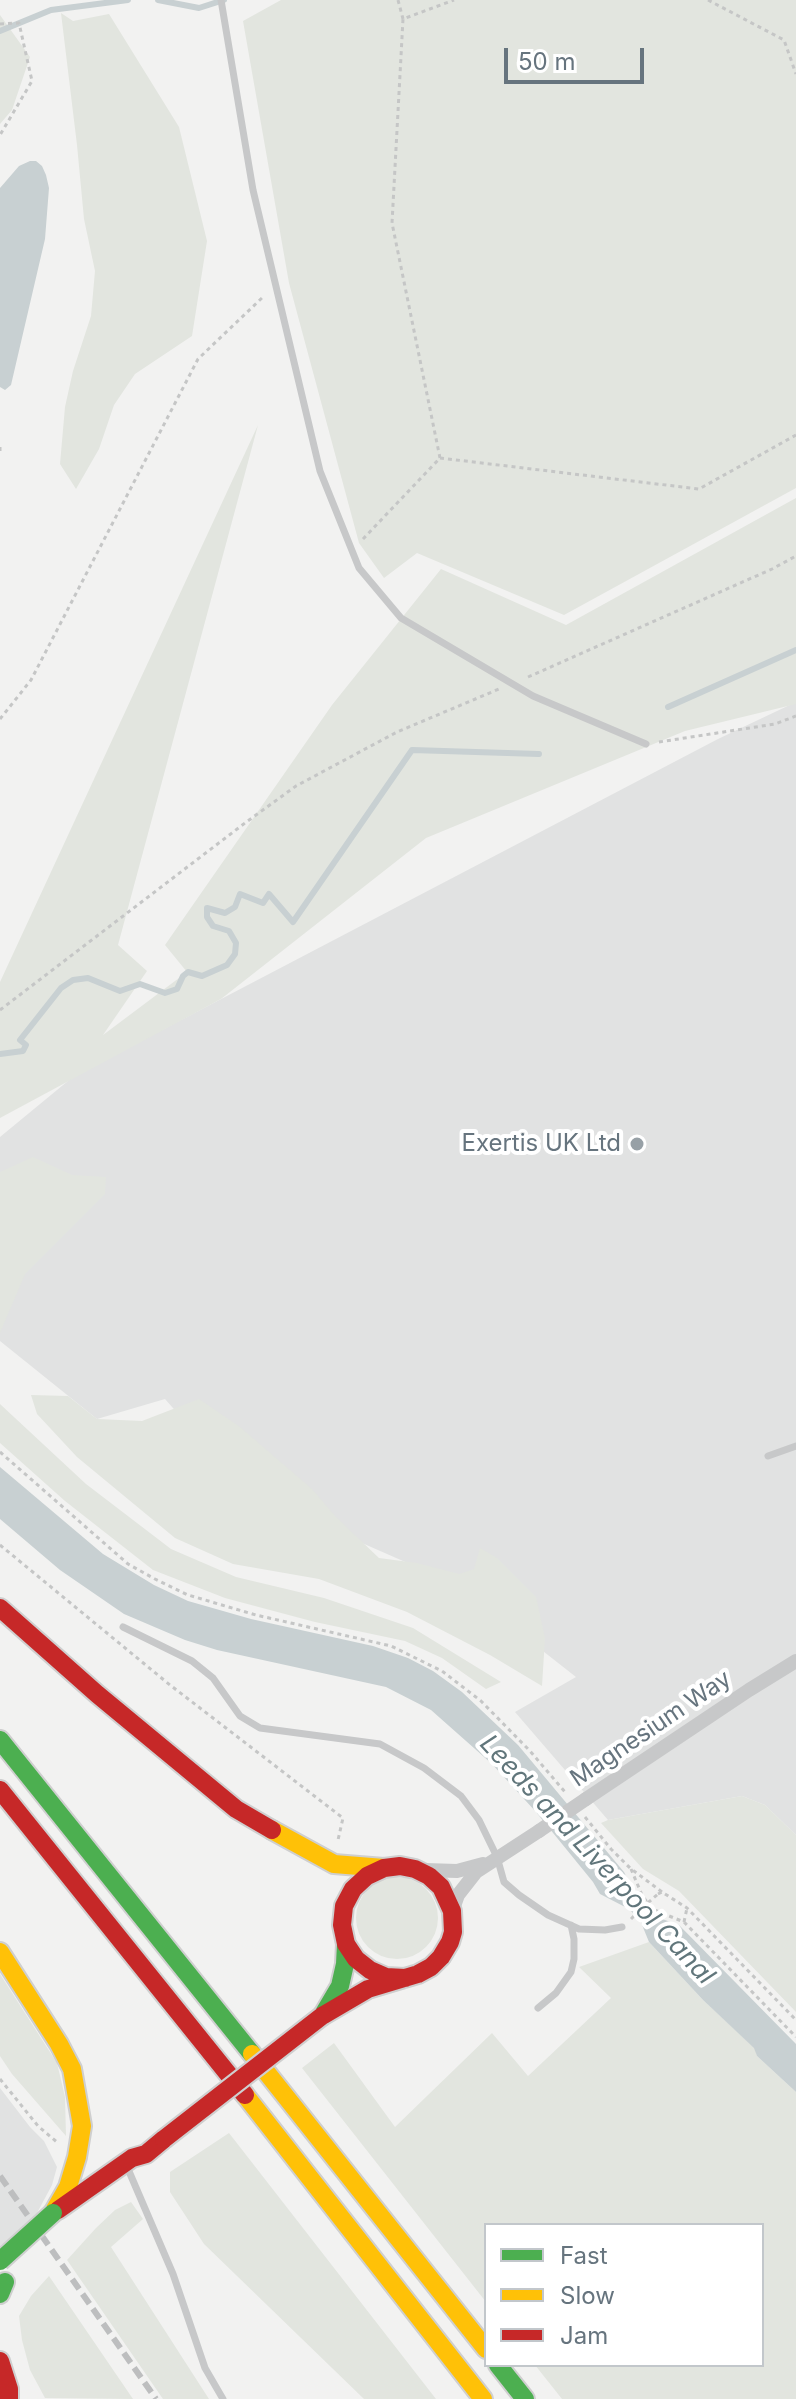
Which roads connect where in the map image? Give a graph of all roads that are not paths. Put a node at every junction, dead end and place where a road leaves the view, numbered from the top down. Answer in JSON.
{"nodes":[{"id":1,"x":221,"y":0,"type":"edge"},
{"id":2,"x":646,"y":744,"type":"road end"},
{"id":3,"x":796,"y":1446,"type":"edge"},
{"id":4,"x":768,"y":1456,"type":"dead end"},
{"id":5,"x":0,"y":1608,"type":"edge"},
{"id":6,"x":123,"y":1627,"type":"dead end"},
{"id":7,"x":796,"y":1661,"type":"edge"},
{"id":8,"x":0,"y":1740,"type":"edge"},
{"id":9,"x":0,"y":1790,"type":"edge"},
{"id":10,"x":494,"y":1859,"type":"junction"},
{"id":11,"x":384,"y":1868,"type":"junction"},
{"id":12,"x":415,"y":1869,"type":"junction"},
{"id":13,"x":452,"y":1911,"type":"junction"},
{"id":14,"x":571,"y":1925,"type":"junction"},
{"id":15,"x":622,"y":1927,"type":"dead end"},
{"id":16,"x":346,"y":1944,"type":"junction"},
{"id":17,"x":0,"y":1952,"type":"edge"},
{"id":18,"x":405,"y":1978,"type":"junction"},
{"id":19,"x":538,"y":2008,"type":"dead end"},
{"id":20,"x":322,"y":2016,"type":"junction"},
{"id":21,"x":128,"y":2168,"type":"junction"},
{"id":22,"x":53,"y":2213,"type":"junction"},
{"id":23,"x":0,"y":2261,"type":"edge"},
{"id":24,"x":2,"y":2288,"type":"edge"},
{"id":25,"x":484,"y":2346,"type":"edge"},
{"id":26,"x":1,"y":2367,"type":"edge"},
{"id":27,"x":500,"y":2367,"type":"edge"},
{"id":28,"x":11,"y":2396,"type":"edge"},
{"id":29,"x":223,"y":2399,"type":"edge"},
{"id":30,"x":483,"y":2399,"type":"edge"},
{"id":31,"x":525,"y":2399,"type":"edge"}],
"edges":[{"from":1,"to":2,"type":"lane"},
{"from":3,"to":4,"type":"lane"},
{"from":5,"to":11,"type":"highway"},
{"from":6,"to":10,"type":"lane"},
{"from":7,"to":10,"type":"street","name":"Magnesium Way","bridge":true},
{"from":8,"to":25,"type":"highway"},
{"from":9,"to":30,"type":"highway"},
{"from":10,"to":12,"type":"street","name":"Magnesium Way"},
{"from":10,"to":13,"type":"street","name":"Magnesium Way"},
{"from":10,"to":14,"type":"lane"},
{"from":11,"to":12,"type":"highway"},
{"from":11,"to":16,"type":"highway"},
{"from":12,"to":13,"type":"highway"},
{"from":13,"to":18,"type":"highway"},
{"from":14,"to":15,"type":"lane"},
{"from":14,"to":19,"type":"lane"},
{"from":16,"to":18,"type":"highway"},
{"from":16,"to":20,"type":"highway"},
{"from":17,"to":22,"type":"highway"},
{"from":18,"to":20,"type":"highway"},
{"from":20,"to":21,"type":"highway","bridge":true},
{"from":21,"to":22,"type":"highway"},
{"from":21,"to":24,"type":"highway"},
{"from":21,"to":29,"type":"lane"},
{"from":22,"to":23,"type":"highway","bridge":true},
{"from":26,"to":28,"type":"highway"},
{"from":27,"to":31,"type":"highway"}]}
